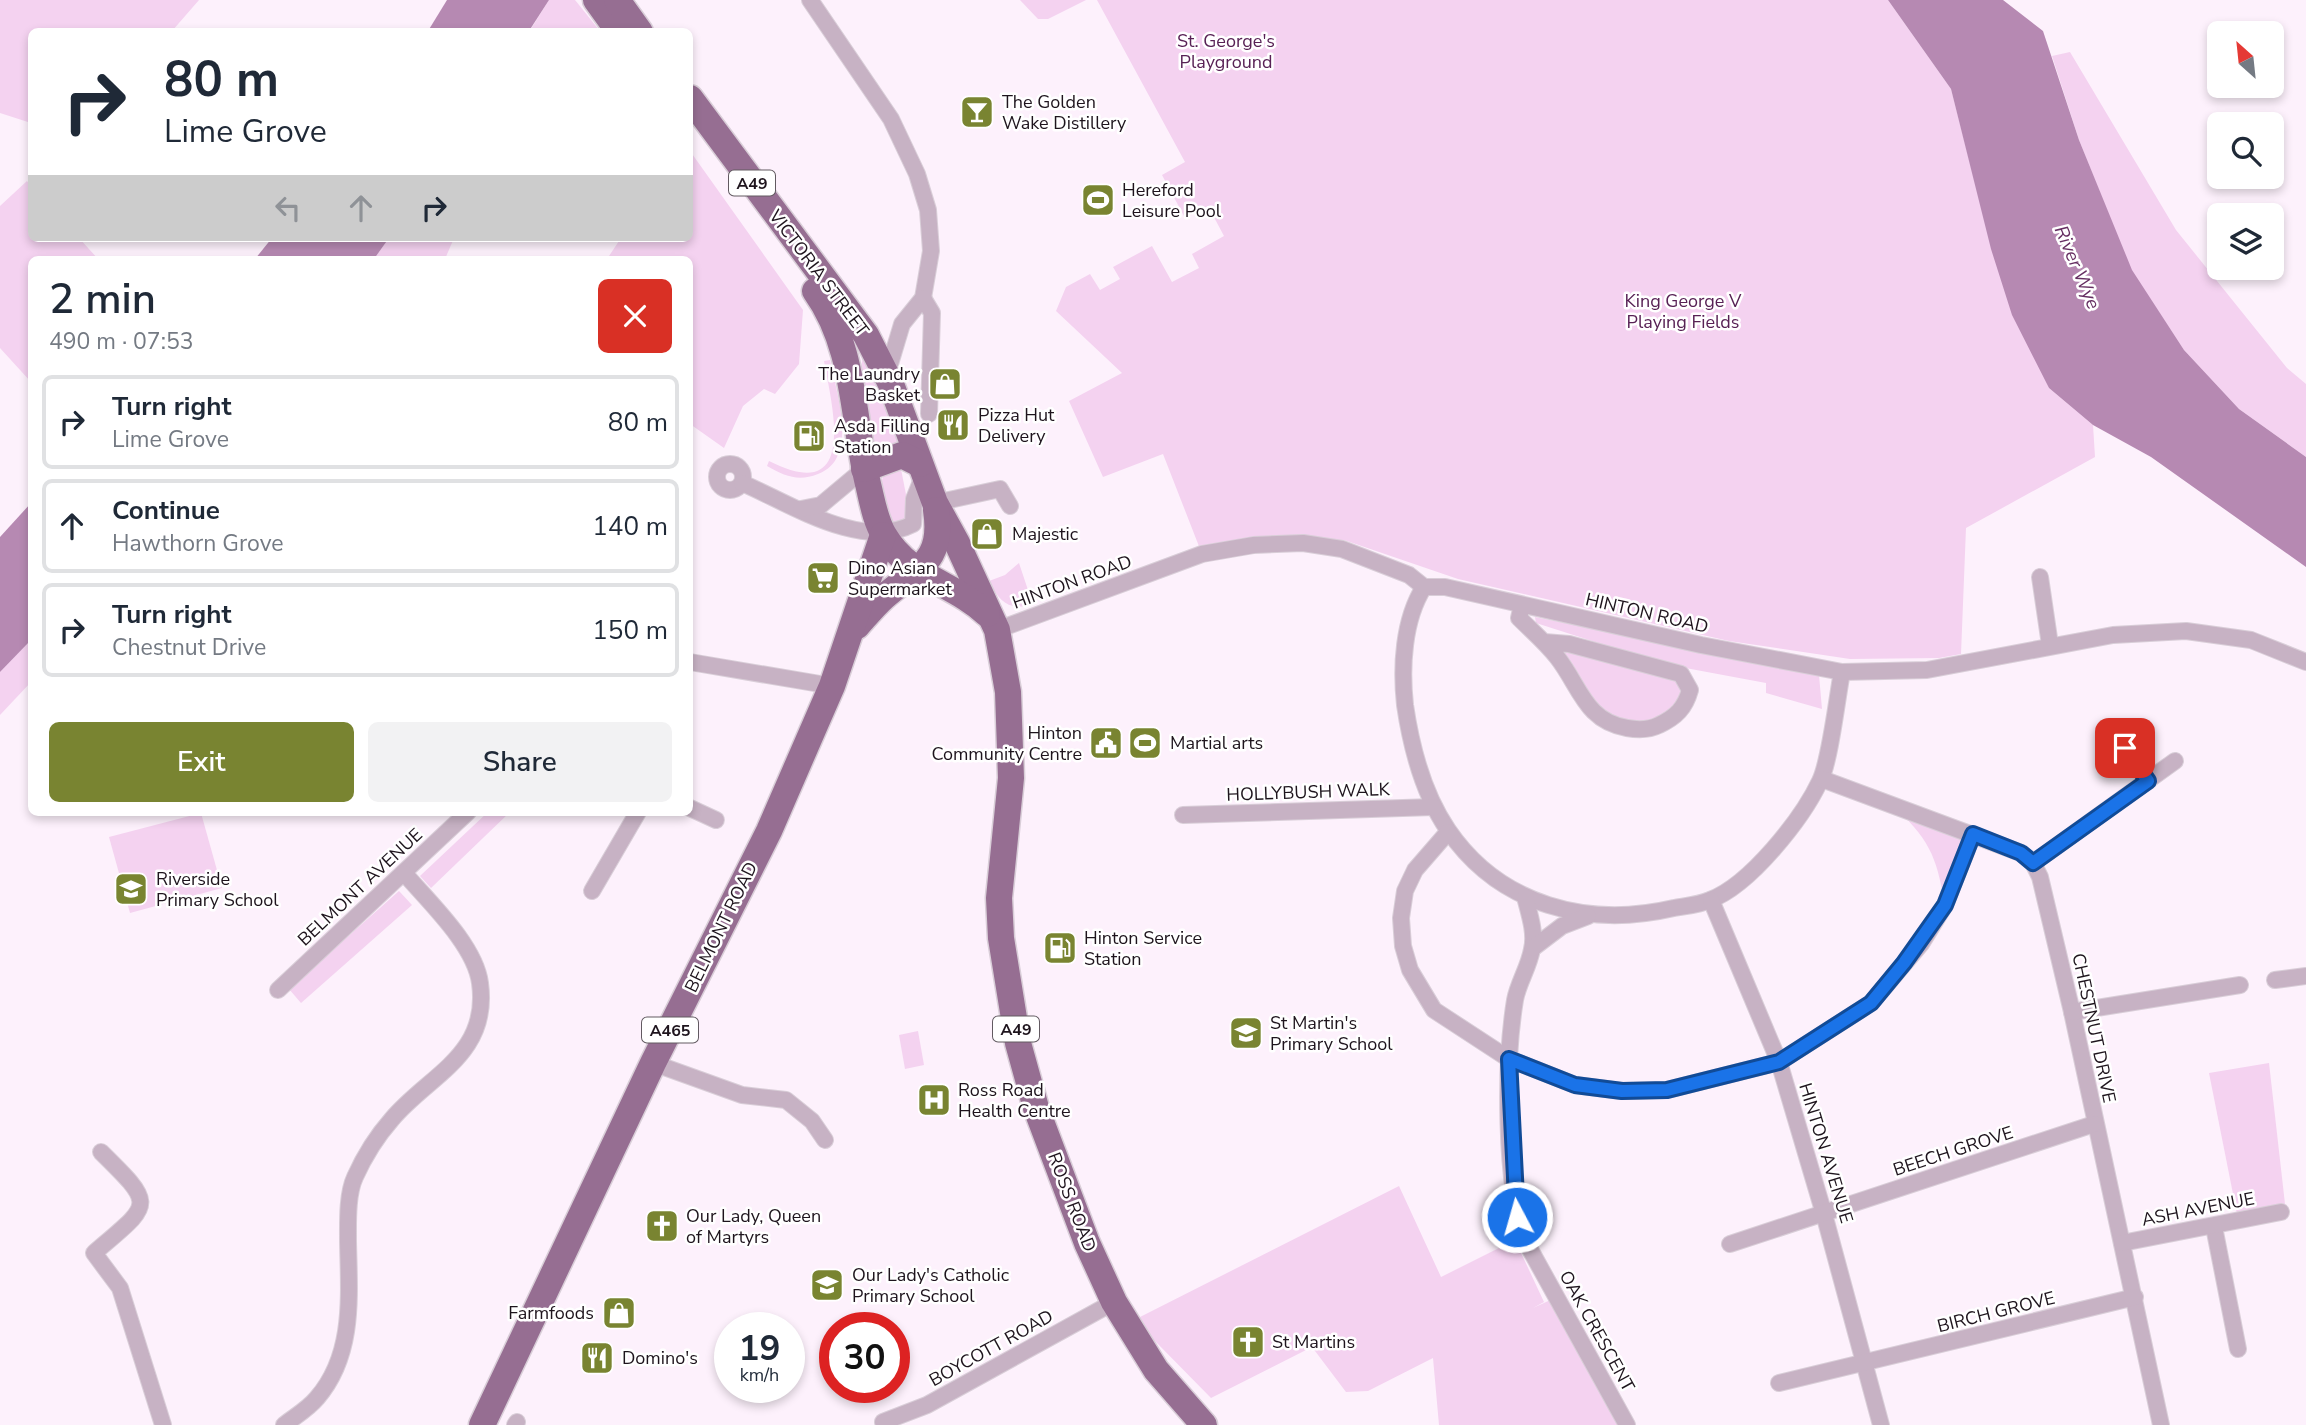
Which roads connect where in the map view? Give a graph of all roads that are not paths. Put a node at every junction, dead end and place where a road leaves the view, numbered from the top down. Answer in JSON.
{"nodes":[{"id":1,"x":596,"y":0,"type":"edge"},
{"id":2,"x":617,"y":0,"type":"edge"},
{"id":3,"x":810,"y":0,"type":"edge"},
{"id":4,"x":617,"y":28,"type":"edge"},
{"id":5,"x":637,"y":28,"type":"edge"},
{"id":6,"x":693,"y":102,"type":"edge"},
{"id":7,"x":693,"y":129,"type":"edge"},
{"id":8,"x":809,"y":272,"type":"junction"},
{"id":9,"x":923,"y":298,"type":"junction"},
{"id":10,"x":902,"y":324,"type":"junction"},
{"id":11,"x":871,"y":344,"type":"junction"},
{"id":12,"x":887,"y":375,"type":"junction"},
{"id":13,"x":850,"y":379,"type":"junction"},
{"id":14,"x":929,"y":414,"type":"dead end"},
{"id":15,"x":864,"y":469,"type":"junction"},
{"id":16,"x":922,"y":469,"type":"junction"},
{"id":17,"x":742,"y":483,"type":"dead end"},
{"id":18,"x":935,"y":503,"type":"junction"},
{"id":19,"x":1010,"y":506,"type":"dead end"},
{"id":20,"x":801,"y":509,"type":"junction"},
{"id":21,"x":884,"y":535,"type":"junction"},
{"id":22,"x":916,"y":572,"type":"junction"},
{"id":23,"x":2040,"y":577,"type":"dead end"},
{"id":24,"x":1424,"y":587,"type":"junction"},
{"id":25,"x":1522,"y":605,"type":"junction"},
{"id":26,"x":994,"y":624,"type":"junction"},
{"id":27,"x":851,"y":632,"type":"junction"},
{"id":28,"x":1544,"y":642,"type":"junction"},
{"id":29,"x":2050,"y":645,"type":"junction"},
{"id":30,"x":2306,"y":662,"type":"edge"},
{"id":31,"x":693,"y":663,"type":"edge"},
{"id":32,"x":1842,"y":672,"type":"junction"},
{"id":33,"x":832,"y":686,"type":"junction"},
{"id":34,"x":2125,"y":748,"type":"dead end"},
{"id":35,"x":2175,"y":761,"type":"dead end"},
{"id":36,"x":1822,"y":779,"type":"junction"},
{"id":37,"x":2148,"y":781,"type":"junction"},
{"id":38,"x":1434,"y":807,"type":"junction"},
{"id":39,"x":693,"y":809,"type":"edge"},
{"id":40,"x":1183,"y":815,"type":"dead end"},
{"id":41,"x":464,"y":816,"type":"edge"},
{"id":42,"x":636,"y":816,"type":"edge"},
{"id":43,"x":716,"y":820,"type":"dead end"},
{"id":44,"x":1448,"y":832,"type":"junction"},
{"id":45,"x":1973,"y":834,"type":"junction"},
{"id":46,"x":2033,"y":863,"type":"junction"},
{"id":47,"x":405,"y":874,"type":"junction"},
{"id":48,"x":592,"y":891,"type":"dead end"},
{"id":49,"x":1525,"y":897,"type":"junction"},
{"id":50,"x":1711,"y":900,"type":"junction"},
{"id":51,"x":1588,"y":916,"type":"junction"},
{"id":52,"x":1533,"y":948,"type":"junction"},
{"id":53,"x":2306,"y":976,"type":"edge"},
{"id":54,"x":2275,"y":980,"type":"dead end"},
{"id":55,"x":2240,"y":985,"type":"dead end"},
{"id":56,"x":278,"y":990,"type":"dead end"},
{"id":57,"x":2072,"y":1012,"type":"junction"},
{"id":58,"x":1509,"y":1059,"type":"junction"},
{"id":59,"x":1779,"y":1062,"type":"junction"},
{"id":60,"x":653,"y":1063,"type":"junction"},
{"id":61,"x":2094,"y":1124,"type":"junction"},
{"id":62,"x":825,"y":1140,"type":"dead end"},
{"id":63,"x":101,"y":1152,"type":"dead end"},
{"id":64,"x":2281,"y":1212,"type":"dead end"},
{"id":65,"x":1825,"y":1214,"type":"junction"},
{"id":66,"x":2214,"y":1227,"type":"junction"},
{"id":67,"x":2122,"y":1243,"type":"junction"},
{"id":68,"x":1730,"y":1244,"type":"dead end"},
{"id":69,"x":2135,"y":1297,"type":"junction"},
{"id":70,"x":1114,"y":1303,"type":"junction"},
{"id":71,"x":2238,"y":1349,"type":"dead end"},
{"id":72,"x":1866,"y":1364,"type":"junction"},
{"id":73,"x":1779,"y":1383,"type":"dead end"},
{"id":74,"x":883,"y":1422,"type":"dead end"},
{"id":75,"x":163,"y":1425,"type":"edge"},
{"id":76,"x":284,"y":1425,"type":"edge"},
{"id":77,"x":482,"y":1425,"type":"edge"},
{"id":78,"x":1203,"y":1425,"type":"edge"},
{"id":79,"x":1627,"y":1425,"type":"edge"},
{"id":80,"x":1881,"y":1425,"type":"edge"},
{"id":81,"x":2161,"y":1425,"type":"edge"}],
"edges":[{"from":1,"to":4,"type":"highway"},
{"from":2,"to":5,"type":"highway"},
{"from":3,"to":9,"type":"street"},
{"from":6,"to":8,"type":"highway","name":"VICTORIA STREET","number":"A49"},
{"from":7,"to":8,"type":"highway","name":"VICTORIA STREET","number":"A49"},
{"from":8,"to":11,"type":"highway","name":"VICTORIA STREET","number":"A49"},
{"from":8,"to":13,"type":"highway","name":"VICTORIA STREET","number":"A49"},
{"from":9,"to":10,"type":"street"},
{"from":9,"to":14,"type":"street"},
{"from":10,"to":11,"type":"street"},
{"from":10,"to":12,"type":"street"},
{"from":11,"to":12,"type":"highway","name":"VICTORIA STREET","number":"A49"},
{"from":11,"to":13,"type":"highway"},
{"from":12,"to":16,"type":"highway","name":"VICTORIA STREET","number":"A49"},
{"from":13,"to":15,"type":"highway","name":"VICTORIA STREET","number":"A49"},
{"from":15,"to":16,"type":"highway"},
{"from":15,"to":20,"type":"street"},
{"from":15,"to":21,"type":"highway","name":"VICTORIA STREET"},
{"from":16,"to":18,"type":"highway","name":"VICTORIA STREET"},
{"from":16,"to":21,"type":"street"},
{"from":17,"to":20,"type":"street"},
{"from":18,"to":19,"type":"street"},
{"from":18,"to":22,"type":"highway","number":"A465"},
{"from":18,"to":26,"type":"highway","name":"ROSS ROAD"},
{"from":20,"to":21,"type":"street"},
{"from":21,"to":22,"type":"highway"},
{"from":21,"to":27,"type":"highway","name":"BELMONT ROAD","number":"A465"},
{"from":22,"to":26,"type":"highway"},
{"from":22,"to":27,"type":"highway","number":"A465"},
{"from":23,"to":29,"type":"street"},
{"from":24,"to":25,"type":"street","name":"HINTON ROAD"},
{"from":24,"to":26,"type":"street","name":"HINTON ROAD"},
{"from":24,"to":38,"type":"street"},
{"from":25,"to":28,"type":"street"},
{"from":25,"to":32,"type":"street","name":"HINTON ROAD"},
{"from":26,"to":70,"type":"highway","name":"ROSS ROAD","number":"A49"},
{"from":27,"to":33,"type":"highway","name":"BELMONT ROAD","number":"A465"},
{"from":28,"to":28,"type":"street"},
{"from":29,"to":30,"type":"street","name":"HINTON ROAD"},
{"from":29,"to":32,"type":"street","name":"HINTON ROAD"},
{"from":31,"to":33,"type":"street"},
{"from":32,"to":36,"type":"street"},
{"from":33,"to":60,"type":"highway","name":"BELMONT ROAD","number":"A465"},
{"from":34,"to":37,"type":"street"},
{"from":35,"to":37,"type":"street"},
{"from":36,"to":45,"type":"street"},
{"from":36,"to":50,"type":"street"},
{"from":37,"to":46,"type":"street"},
{"from":38,"to":40,"type":"street","name":"HOLLYBUSH WALK"},
{"from":38,"to":44,"type":"street"},
{"from":39,"to":43,"type":"street"},
{"from":41,"to":47,"type":"street","name":"BELMONT AVENUE"},
{"from":42,"to":48,"type":"street"},
{"from":44,"to":49,"type":"street"},
{"from":44,"to":58,"type":"street"},
{"from":45,"to":46,"type":"street"},
{"from":45,"to":59,"type":"street"},
{"from":46,"to":57,"type":"street","name":"CHESTNUT DRIVE"},
{"from":47,"to":56,"type":"street","name":"BELMONT AVENUE"},
{"from":47,"to":76,"type":"street"},
{"from":49,"to":51,"type":"street"},
{"from":49,"to":52,"type":"street"},
{"from":50,"to":51,"type":"street"},
{"from":50,"to":59,"type":"street","name":"HINTON AVENUE"},
{"from":51,"to":52,"type":"street"},
{"from":52,"to":58,"type":"street"},
{"from":53,"to":54,"type":"street"},
{"from":55,"to":57,"type":"street"},
{"from":57,"to":61,"type":"street","name":"CHESTNUT DRIVE"},
{"from":58,"to":59,"type":"street"},
{"from":58,"to":79,"type":"street","name":"OAK CRESCENT"},
{"from":59,"to":65,"type":"street","name":"HINTON AVENUE"},
{"from":60,"to":62,"type":"street"},
{"from":60,"to":77,"type":"highway","name":"BELMONT ROAD","number":"A465"},
{"from":61,"to":65,"type":"street","name":"BEECH GROVE"},
{"from":61,"to":67,"type":"street","name":"CHESTNUT DRIVE"},
{"from":63,"to":75,"type":"street"},
{"from":64,"to":66,"type":"street","name":"ASH AVENUE"},
{"from":65,"to":68,"type":"street","name":"BEECH GROVE"},
{"from":65,"to":72,"type":"street","name":"HINTON AVENUE"},
{"from":66,"to":67,"type":"street","name":"ASH AVENUE"},
{"from":66,"to":71,"type":"street"},
{"from":67,"to":69,"type":"street","name":"CHESTNUT DRIVE"},
{"from":69,"to":72,"type":"street","name":"BIRCH GROVE"},
{"from":69,"to":81,"type":"street","name":"CHESTNUT DRIVE"},
{"from":70,"to":74,"type":"street","name":"BOYCOTT ROAD"},
{"from":70,"to":78,"type":"highway","name":"ROSS ROAD","number":"A49"},
{"from":72,"to":73,"type":"street","name":"BIRCH GROVE"},
{"from":72,"to":80,"type":"street","name":"HINTON AVENUE"}]}
